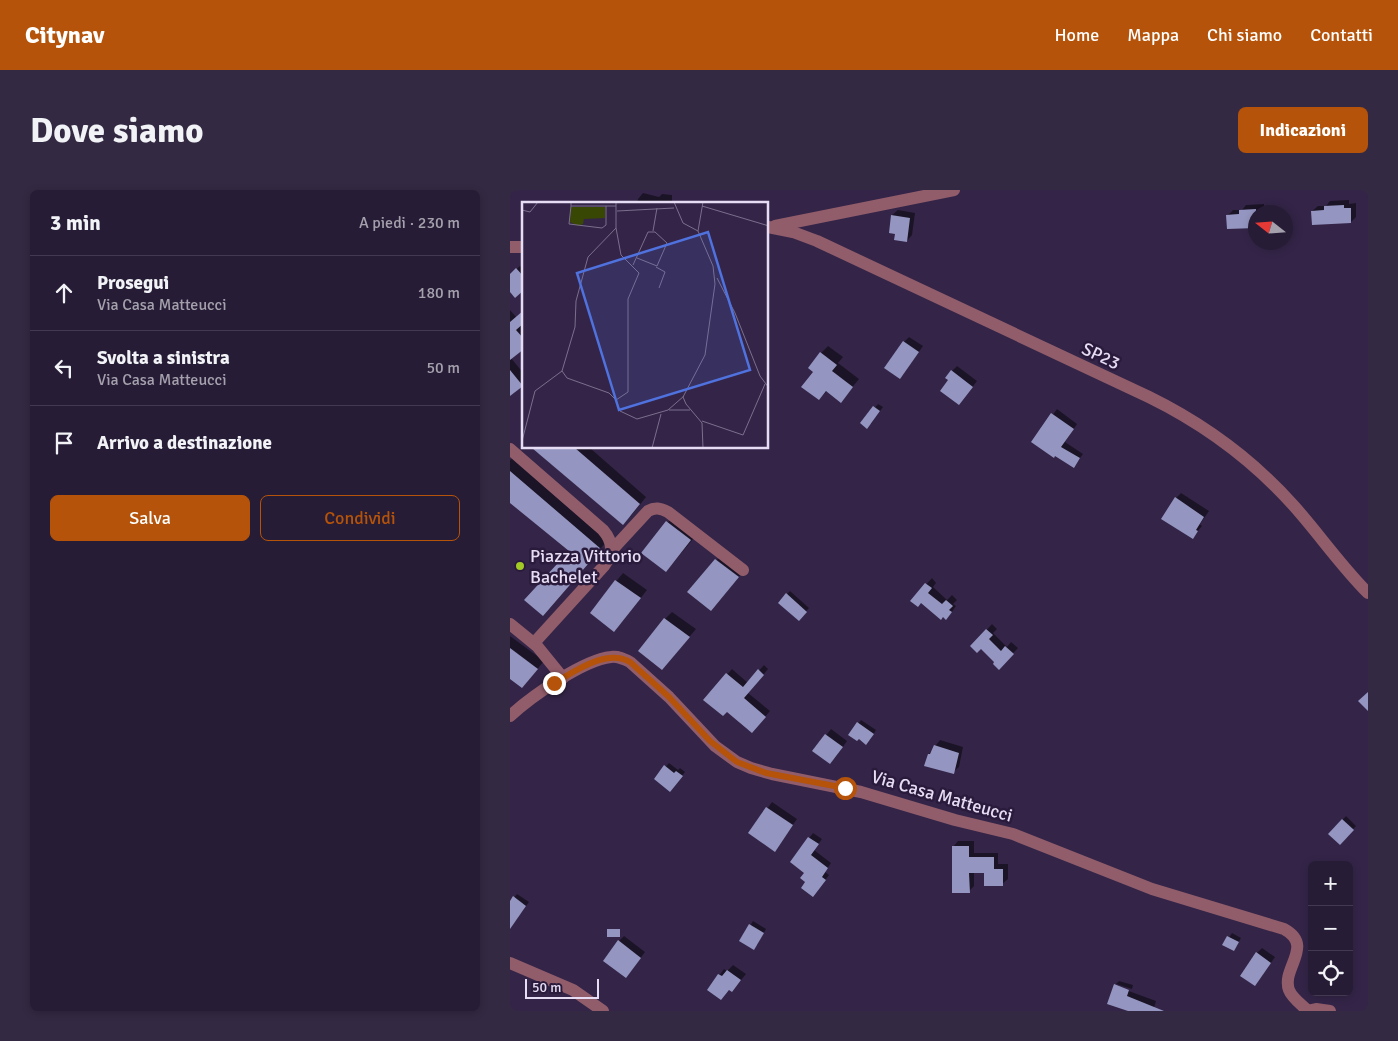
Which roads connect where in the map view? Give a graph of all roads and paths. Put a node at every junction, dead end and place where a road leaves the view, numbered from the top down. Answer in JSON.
{"nodes":[{"id":1,"x":954,"y":190,"type":"edge"},
{"id":2,"x":769,"y":227,"type":"edge"},
{"id":3,"x":769,"y":227,"type":"edge"},
{"id":4,"x":510,"y":449,"type":"edge"},
{"id":5,"x":612,"y":550,"type":"junction"},
{"id":6,"x":743,"y":570,"type":"dead end"},
{"id":7,"x":1368,"y":593,"type":"edge"},
{"id":8,"x":510,"y":624,"type":"edge"},
{"id":9,"x":534,"y":643,"type":"junction"},
{"id":10,"x":563,"y":678,"type":"junction"},
{"id":11,"x":510,"y":716,"type":"edge"},
{"id":12,"x":510,"y":963,"type":"edge"},
{"id":13,"x":603,"y":1011,"type":"edge"},
{"id":14,"x":1308,"y":1011,"type":"edge"},
{"id":15,"x":1330,"y":1011,"type":"edge"}],
"edges":[{"from":1,"to":2,"type":"street"},
{"from":3,"to":7,"type":"street","name":"SP23","number":"SP23"},
{"from":4,"to":5,"type":"street"},
{"from":5,"to":6,"type":"street"},
{"from":5,"to":9,"type":"street"},
{"from":8,"to":9,"type":"street"},
{"from":9,"to":10,"type":"street"},
{"from":10,"to":11,"type":"street","name":"Via Casa Matteucci"},
{"from":10,"to":14,"type":"street","name":"Via Casa Matteucci"},
{"from":12,"to":13,"type":"street"},
{"from":14,"to":15,"type":"street"}]}
